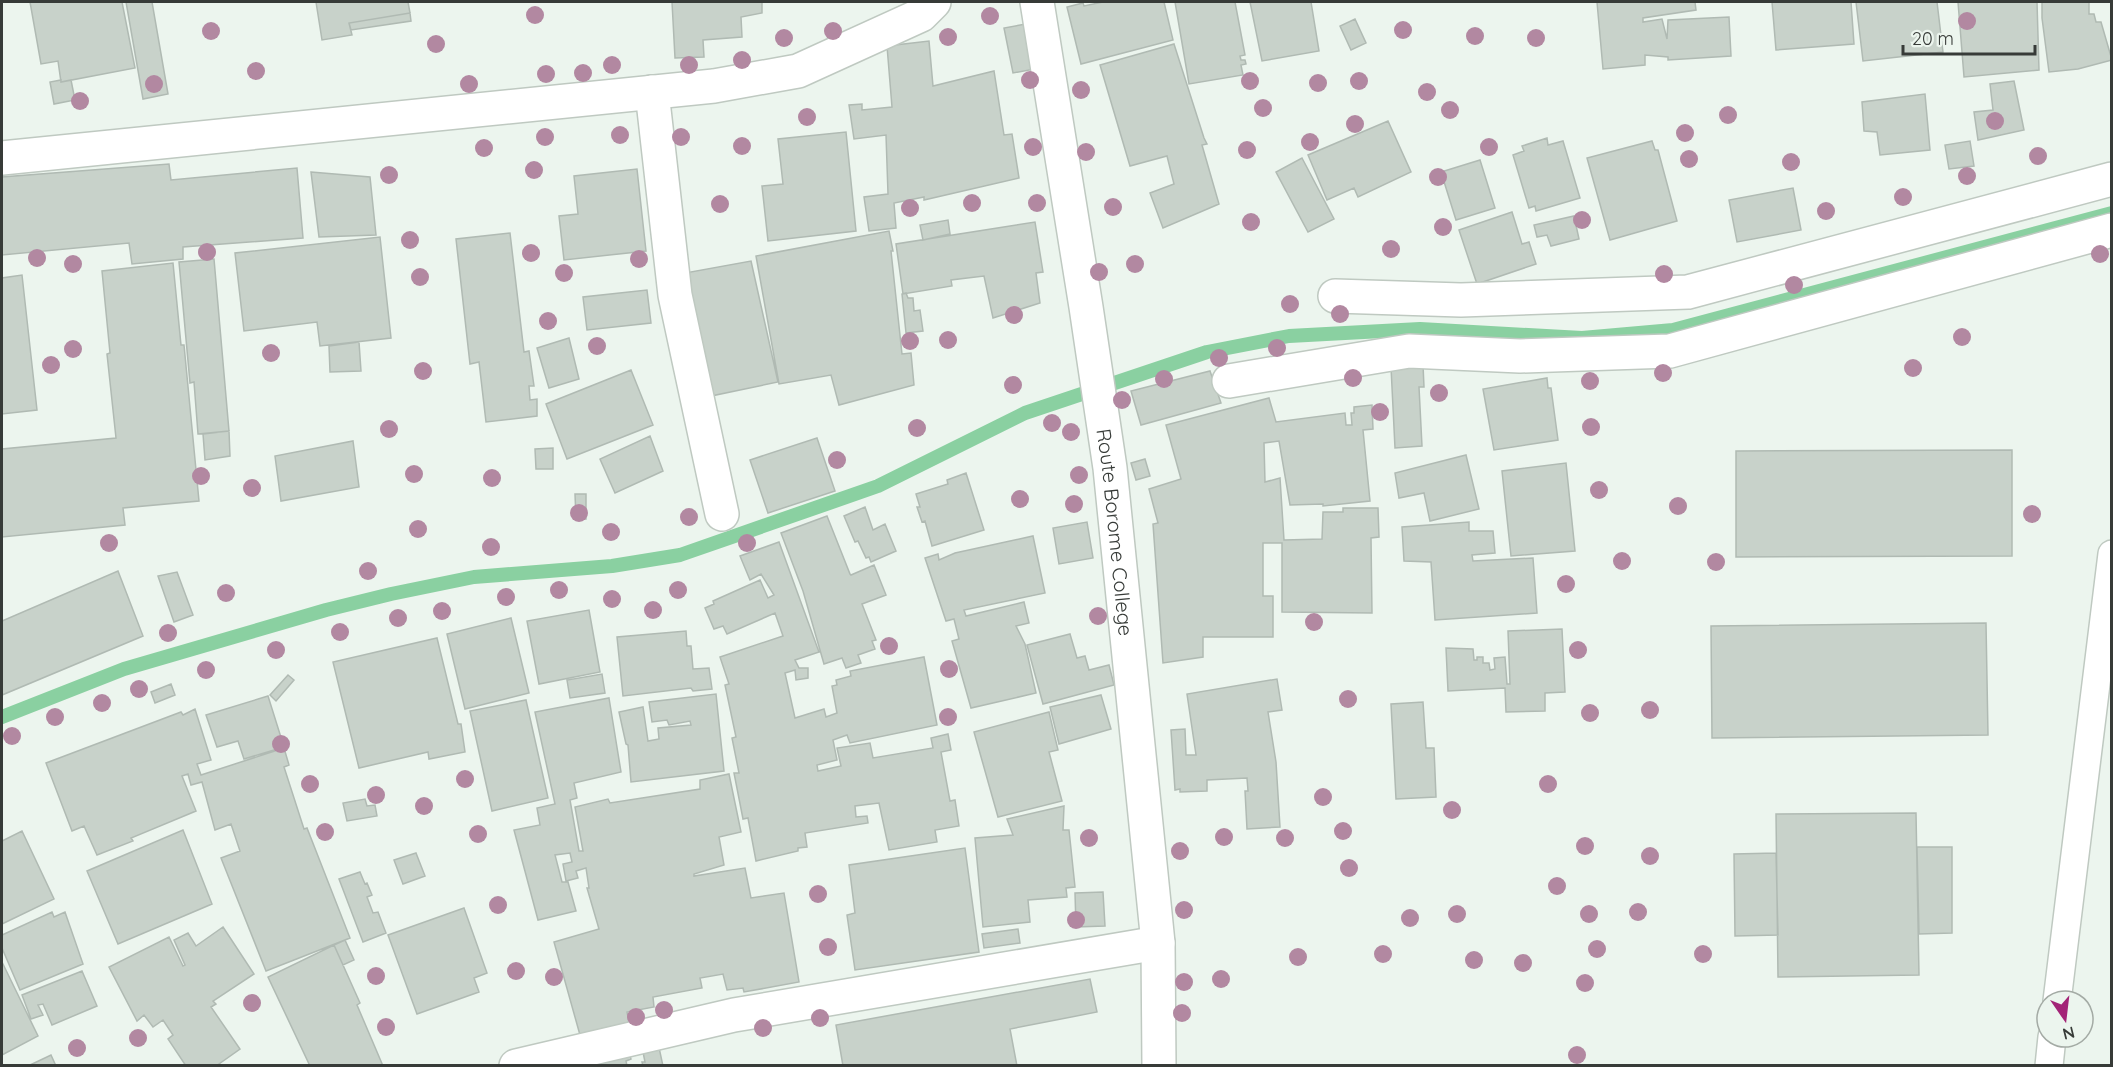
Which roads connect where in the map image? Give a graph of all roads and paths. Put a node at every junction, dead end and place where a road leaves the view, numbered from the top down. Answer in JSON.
{"nodes":[{"id":1,"x":934,"y":2,"type":"edge"},
{"id":2,"x":1037,"y":2,"type":"edge"},
{"id":3,"x":652,"y":92,"type":"junction"},
{"id":4,"x":2,"y":158,"type":"edge"},
{"id":5,"x":2112,"y":179,"type":"edge"},
{"id":6,"x":2112,"y":230,"type":"edge"},
{"id":7,"x":1335,"y":296,"type":"dead end"},
{"id":8,"x":1229,"y":381,"type":"dead end"},
{"id":9,"x":722,"y":514,"type":"dead end"},
{"id":10,"x":2112,"y":554,"type":"edge"},
{"id":11,"x":1158,"y":943,"type":"junction"},
{"id":12,"x":2058,"y":989,"type":"edge"},
{"id":13,"x":2051,"y":1049,"type":"edge"},
{"id":14,"x":516,"y":1065,"type":"edge"},
{"id":15,"x":1159,"y":1065,"type":"edge"},
{"id":16,"x":2049,"y":1065,"type":"edge"}],
"edges":[{"from":1,"to":3,"type":"street"},
{"from":2,"to":11,"type":"street","name":"Route Borome College"},
{"from":3,"to":4,"type":"street"},
{"from":3,"to":9,"type":"street"},
{"from":5,"to":7,"type":"street"},
{"from":6,"to":8,"type":"street"},
{"from":10,"to":12,"type":"lane"},
{"from":11,"to":14,"type":"street"},
{"from":11,"to":15,"type":"street","name":"Route Borome College"},
{"from":13,"to":16,"type":"lane"}]}
